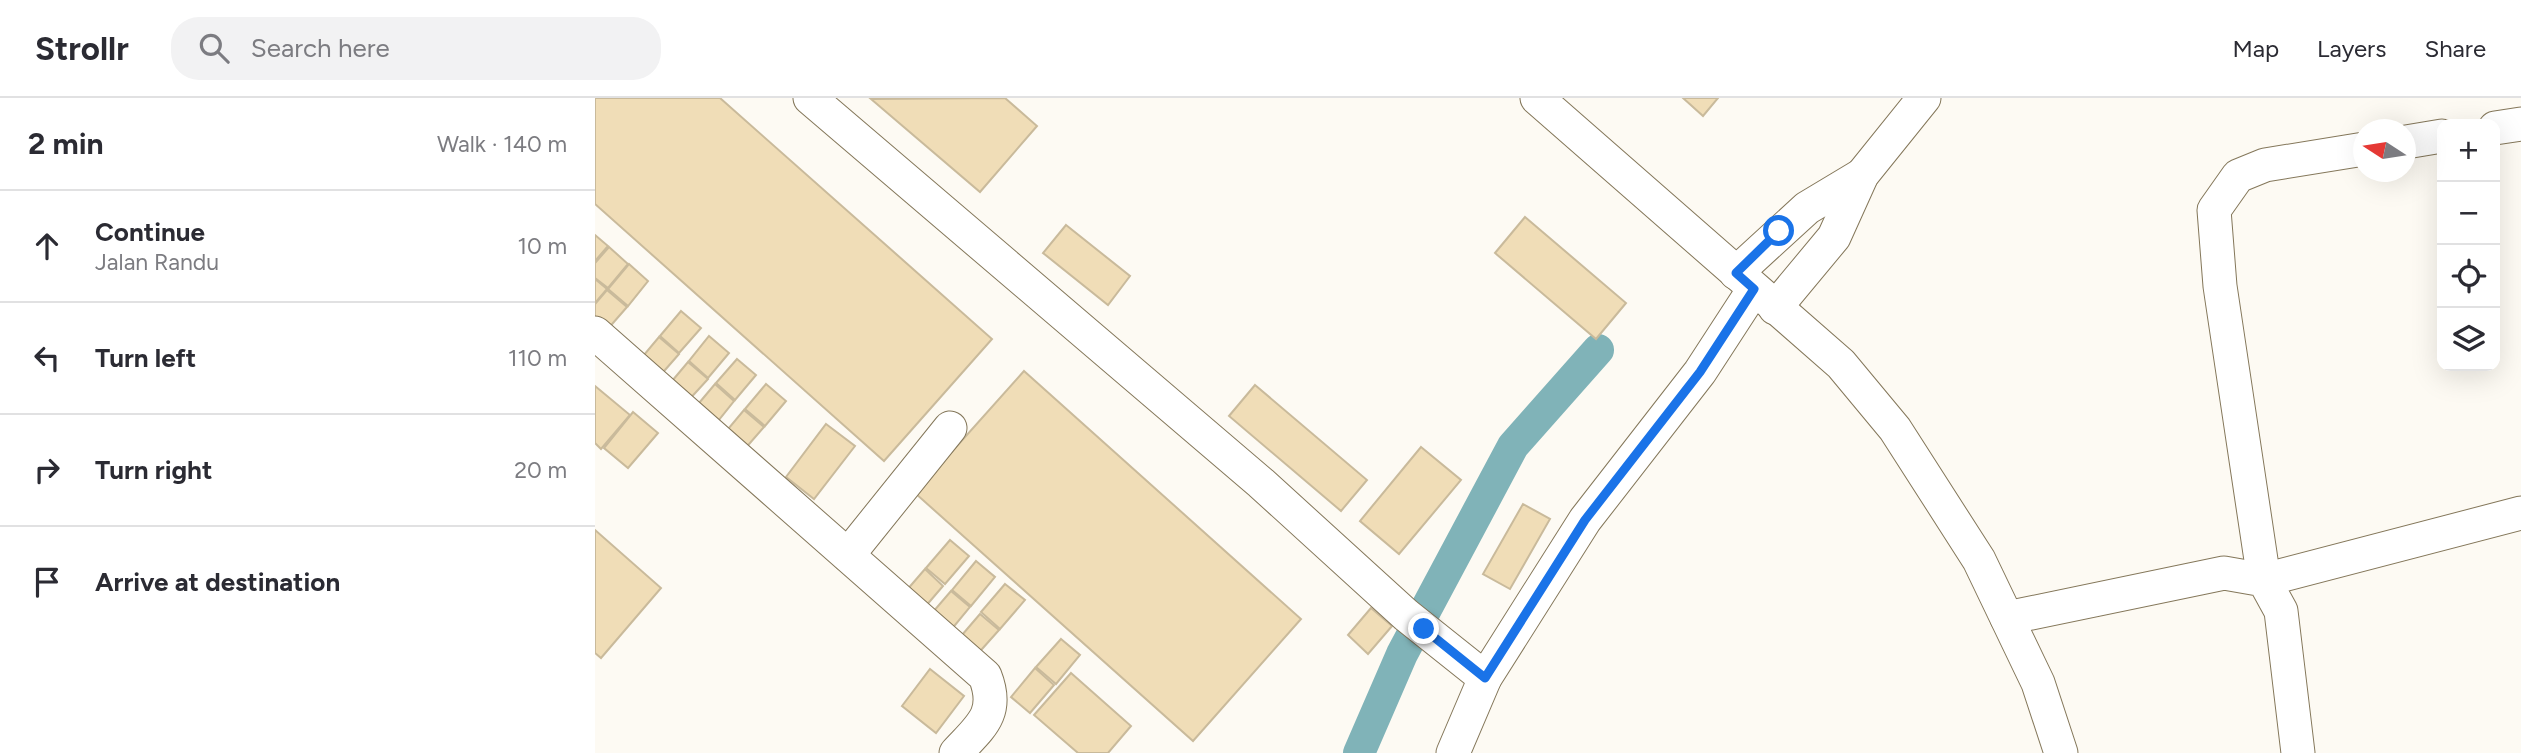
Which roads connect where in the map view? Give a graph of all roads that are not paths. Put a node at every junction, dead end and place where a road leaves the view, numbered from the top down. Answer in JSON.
{"nodes":[{"id":1,"x":810,"y":98,"type":"edge"},
{"id":2,"x":1537,"y":98,"type":"edge"},
{"id":3,"x":1924,"y":98,"type":"edge"},
{"id":4,"x":2521,"y":124,"type":"edge"},
{"id":5,"x":2500,"y":127,"type":"edge"},
{"id":6,"x":2437,"y":137,"type":"edge"},
{"id":7,"x":2416,"y":140,"type":"edge"},
{"id":8,"x":2353,"y":151,"type":"edge"},
{"id":9,"x":1862,"y":175,"type":"junction"},
{"id":10,"x":1755,"y":290,"type":"junction"},
{"id":11,"x":595,"y":333,"type":"edge"},
{"id":12,"x":950,"y":428,"type":"dead end"},
{"id":13,"x":2521,"y":513,"type":"edge"},
{"id":14,"x":848,"y":555,"type":"junction"},
{"id":15,"x":2264,"y":580,"type":"junction"},
{"id":16,"x":2007,"y":618,"type":"junction"},
{"id":17,"x":1485,"y":678,"type":"junction"},
{"id":18,"x":956,"y":753,"type":"edge"},
{"id":19,"x":1453,"y":753,"type":"edge"},
{"id":20,"x":2061,"y":753,"type":"edge"},
{"id":21,"x":2298,"y":753,"type":"edge"}],
"edges":[{"from":1,"to":17,"type":"street"},
{"from":2,"to":10,"type":"street"},
{"from":3,"to":9,"type":"street"},
{"from":4,"to":5,"type":"street"},
{"from":6,"to":7,"type":"street"},
{"from":8,"to":15,"type":"street"},
{"from":9,"to":10,"type":"street"},
{"from":9,"to":10,"type":"street"},
{"from":10,"to":16,"type":"street"},
{"from":10,"to":17,"type":"street"},
{"from":11,"to":14,"type":"street"},
{"from":12,"to":14,"type":"street"},
{"from":13,"to":15,"type":"street"},
{"from":14,"to":18,"type":"street"},
{"from":15,"to":16,"type":"street"},
{"from":15,"to":21,"type":"street"},
{"from":16,"to":20,"type":"street"},
{"from":17,"to":19,"type":"street"}]}
